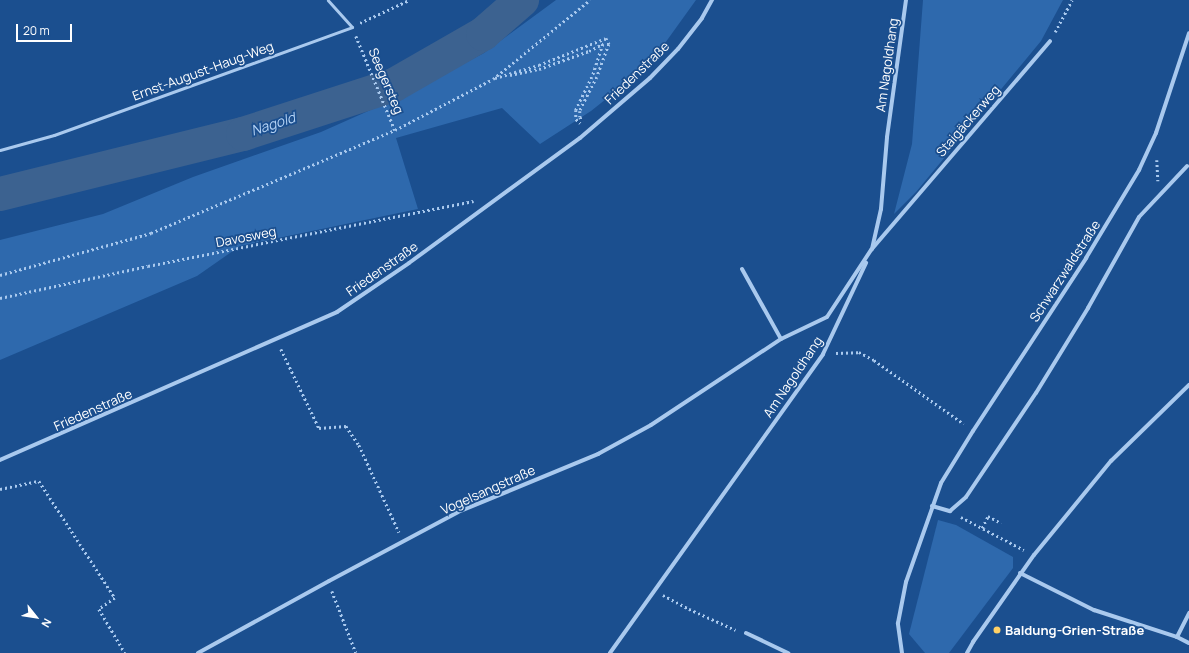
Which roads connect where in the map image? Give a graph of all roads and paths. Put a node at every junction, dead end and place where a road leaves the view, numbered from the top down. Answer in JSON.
{"nodes":[{"id":1,"x":328,"y":0,"type":"edge"},
{"id":2,"x":409,"y":0,"type":"edge"},
{"id":3,"x":590,"y":0,"type":"edge"},
{"id":4,"x":712,"y":0,"type":"edge"},
{"id":5,"x":906,"y":0,"type":"edge"},
{"id":6,"x":1072,"y":0,"type":"edge"},
{"id":7,"x":352,"y":27,"type":"junction"},
{"id":8,"x":1189,"y":34,"type":"edge"},
{"id":9,"x":358,"y":40,"type":"dead end"},
{"id":10,"x":1050,"y":41,"type":"joint"},
{"id":11,"x":493,"y":79,"type":"junction"},
{"id":12,"x":395,"y":130,"type":"junction"},
{"id":13,"x":588,"y":130,"type":"junction"},
{"id":14,"x":0,"y":150,"type":"edge"},
{"id":15,"x":1157,"y":156,"type":"dead end"},
{"id":16,"x":1187,"y":166,"type":"dead end"},
{"id":17,"x":1158,"y":195,"type":"junction"},
{"id":18,"x":497,"y":198,"type":"junction"},
{"id":19,"x":871,"y":250,"type":"junction"},
{"id":20,"x":742,"y":269,"type":"dead end"},
{"id":21,"x":0,"y":275,"type":"edge"},
{"id":22,"x":0,"y":298,"type":"edge"},
{"id":23,"x":781,"y":339,"type":"junction"},
{"id":24,"x":281,"y":349,"type":"dead end"},
{"id":25,"x":823,"y":354,"type":"junction"},
{"id":26,"x":1189,"y":385,"type":"edge"},
{"id":27,"x":973,"y":430,"type":"junction"},
{"id":28,"x":0,"y":460,"type":"edge"},
{"id":29,"x":0,"y":489,"type":"edge"},
{"id":30,"x":932,"y":506,"type":"junction"},
{"id":31,"x":968,"y":521,"type":"dead end"},
{"id":32,"x":1001,"y":523,"type":"dead end"},
{"id":33,"x":982,"y":528,"type":"junction"},
{"id":34,"x":404,"y":542,"type":"junction"},
{"id":35,"x":1016,"y":546,"type":"dead end"},
{"id":36,"x":1020,"y":573,"type":"junction"},
{"id":37,"x":328,"y":581,"type":"junction"},
{"id":38,"x":655,"y":590,"type":"junction"},
{"id":39,"x":1189,"y":613,"type":"edge"},
{"id":40,"x":726,"y":627,"type":"dead end"},
{"id":41,"x":746,"y":634,"type":"dead end"},
{"id":42,"x":1177,"y":638,"type":"junction"},
{"id":43,"x":1189,"y":643,"type":"edge"},
{"id":44,"x":125,"y":653,"type":"edge"},
{"id":45,"x":198,"y":653,"type":"edge"},
{"id":46,"x":356,"y":653,"type":"edge"},
{"id":47,"x":610,"y":653,"type":"edge"},
{"id":48,"x":788,"y":653,"type":"edge"},
{"id":49,"x":902,"y":653,"type":"edge"},
{"id":50,"x":967,"y":653,"type":"edge"}],
"edges":[{"from":1,"to":7,"type":"lane"},
{"from":2,"to":7,"type":"path"},
{"from":3,"to":11,"type":"path"},
{"from":4,"to":13,"type":"street","name":"Friedenstraße"},
{"from":5,"to":19,"type":"street","name":"Am Nagoldhang"},
{"from":6,"to":10,"type":"path"},
{"from":7,"to":14,"type":"lane","name":"Ernst-August-Haug-Weg"},
{"from":8,"to":27,"type":"street","name":"Schwarzwaldstraße"},
{"from":9,"to":12,"type":"path","name":"Seegersteg"},
{"from":10,"to":19,"type":"street","name":"Staigäckerweg"},
{"from":11,"to":12,"type":"path"},
{"from":11,"to":13,"type":"path"},
{"from":11,"to":13,"type":"path"},
{"from":12,"to":21,"type":"path"},
{"from":13,"to":18,"type":"street","name":"Friedenstraße"},
{"from":15,"to":17,"type":"path"},
{"from":16,"to":17,"type":"street"},
{"from":17,"to":30,"type":"street"},
{"from":18,"to":22,"type":"path","name":"Davosweg"},
{"from":18,"to":28,"type":"street","name":"Friedenstraße"},
{"from":19,"to":23,"type":"street","name":"Vogelsangstraße"},
{"from":19,"to":25,"type":"street","name":"Am Nagoldhang"},
{"from":20,"to":23,"type":"street"},
{"from":23,"to":34,"type":"street","name":"Vogelsangstraße"},
{"from":24,"to":34,"type":"path"},
{"from":25,"to":27,"type":"path"},
{"from":25,"to":38,"type":"street","name":"Am Nagoldhang"},
{"from":26,"to":36,"type":"street"},
{"from":27,"to":30,"type":"street","name":"Schwarzwaldstraße"},
{"from":29,"to":44,"type":"path"},
{"from":30,"to":49,"type":"street","name":"Schwarzwaldstraße"},
{"from":31,"to":33,"type":"path"},
{"from":32,"to":33,"type":"path"},
{"from":33,"to":35,"type":"path"},
{"from":34,"to":37,"type":"street","name":"Vogelsangstraße"},
{"from":36,"to":42,"type":"street"},
{"from":36,"to":50,"type":"street"},
{"from":37,"to":45,"type":"street","name":"Vogelsangstraße"},
{"from":37,"to":46,"type":"path"},
{"from":38,"to":40,"type":"path"},
{"from":38,"to":47,"type":"street","name":"Am Nagoldhang"},
{"from":39,"to":42,"type":"street"},
{"from":41,"to":48,"type":"street"},
{"from":42,"to":43,"type":"street"}]}
